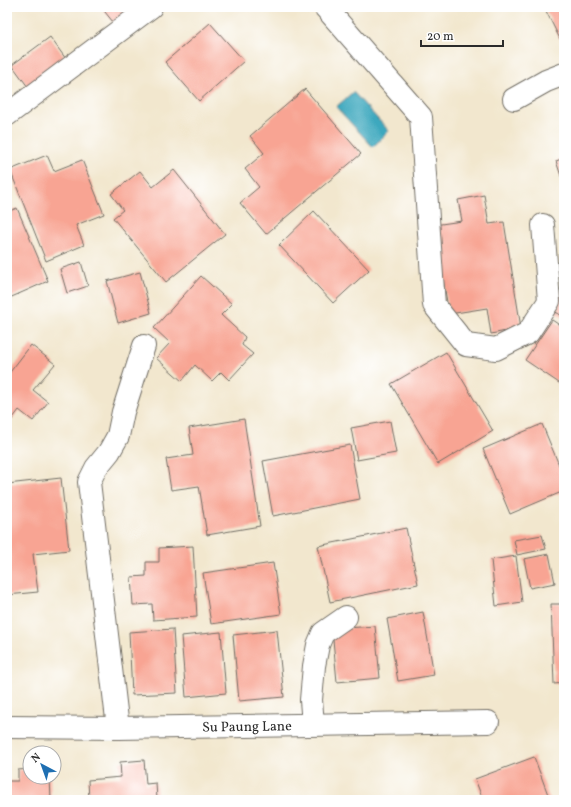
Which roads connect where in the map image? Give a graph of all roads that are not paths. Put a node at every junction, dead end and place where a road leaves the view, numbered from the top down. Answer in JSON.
{"nodes":[{"id":1,"x":151,"y":7,"type":"edge"},
{"id":2,"x":325,"y":7,"type":"edge"},
{"id":3,"x":564,"y":74,"type":"edge"},
{"id":4,"x":514,"y":99,"type":"dead end"},
{"id":5,"x":7,"y":114,"type":"edge"},
{"id":6,"x":543,"y":225,"type":"dead end"},
{"id":7,"x":144,"y":346,"type":"dead end"},
{"id":8,"x":346,"y":616,"type":"dead end"},
{"id":9,"x":488,"y":722,"type":"dead end"},
{"id":10,"x":313,"y":724,"type":"junction"},
{"id":11,"x":7,"y":727,"type":"edge"},
{"id":12,"x":118,"y":728,"type":"junction"}],
"edges":[{"from":1,"to":5,"type":"street"},
{"from":2,"to":6,"type":"street"},
{"from":3,"to":4,"type":"street"},
{"from":7,"to":12,"type":"street"},
{"from":8,"to":10,"type":"street"},
{"from":9,"to":10,"type":"street","name":"Su Paung Lane"},
{"from":10,"to":12,"type":"street","name":"Su Paung Lane"},
{"from":11,"to":12,"type":"street","name":"Su Paung Lane"}]}
